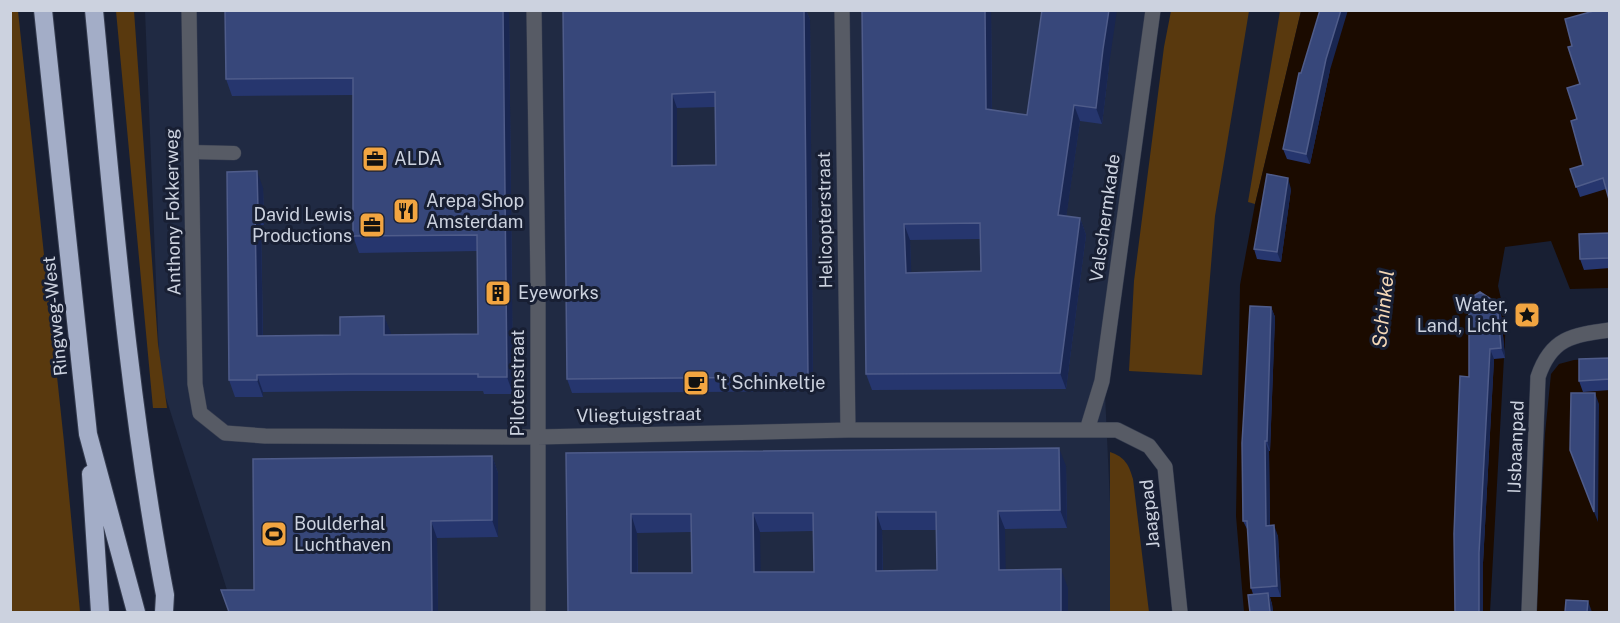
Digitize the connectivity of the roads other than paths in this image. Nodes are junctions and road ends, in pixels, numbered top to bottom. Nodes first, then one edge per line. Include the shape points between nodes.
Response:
1 (44, 10) edge
2 (94, 10) edge
3 (189, 10) edge
4 (534, 10) edge
5 (842, 10) edge
6 (1153, 10) edge
7 (191, 152) junction
8 (234, 153) dead end
9 (1610, 330) edge
10 (200, 413) joint
11 (848, 430) junction
12 (1087, 430) junction
13 (88, 434) junction
14 (537, 437) junction
15 (100, 612) edge
16 (136, 612) edge
17 (164, 612) edge
18 (538, 612) edge
19 (1180, 612) edge
20 (1529, 612) edge

1 - 13 highway, Ringweg-West
2 - 17 highway via 125,329 140,455 165,595
3 - 7 street, Anthony Fokkerweg
4 - 14 street, Pilotenstraat
5 - 11 street, Helicopterstraat
6 - 12 street, Valschermkade via 1102,381
7 - 8 lane
7 - 10 street, Anthony Fokkerweg via 195,384
9 - 20 street, IJsbaanpad via 1566,339 1544,360 1538,377
10 - 14 street, Vliegtuigstraat via 225,433
11 - 12 street, Vliegtuigstraat
11 - 14 street, Vliegtuigstraat
12 - 19 street, Jaagpad via 1117,430 1149,446 1165,467
13 - 15 highway
13 - 16 highway, Ringweg-West
14 - 18 street, Pilotenstraat

